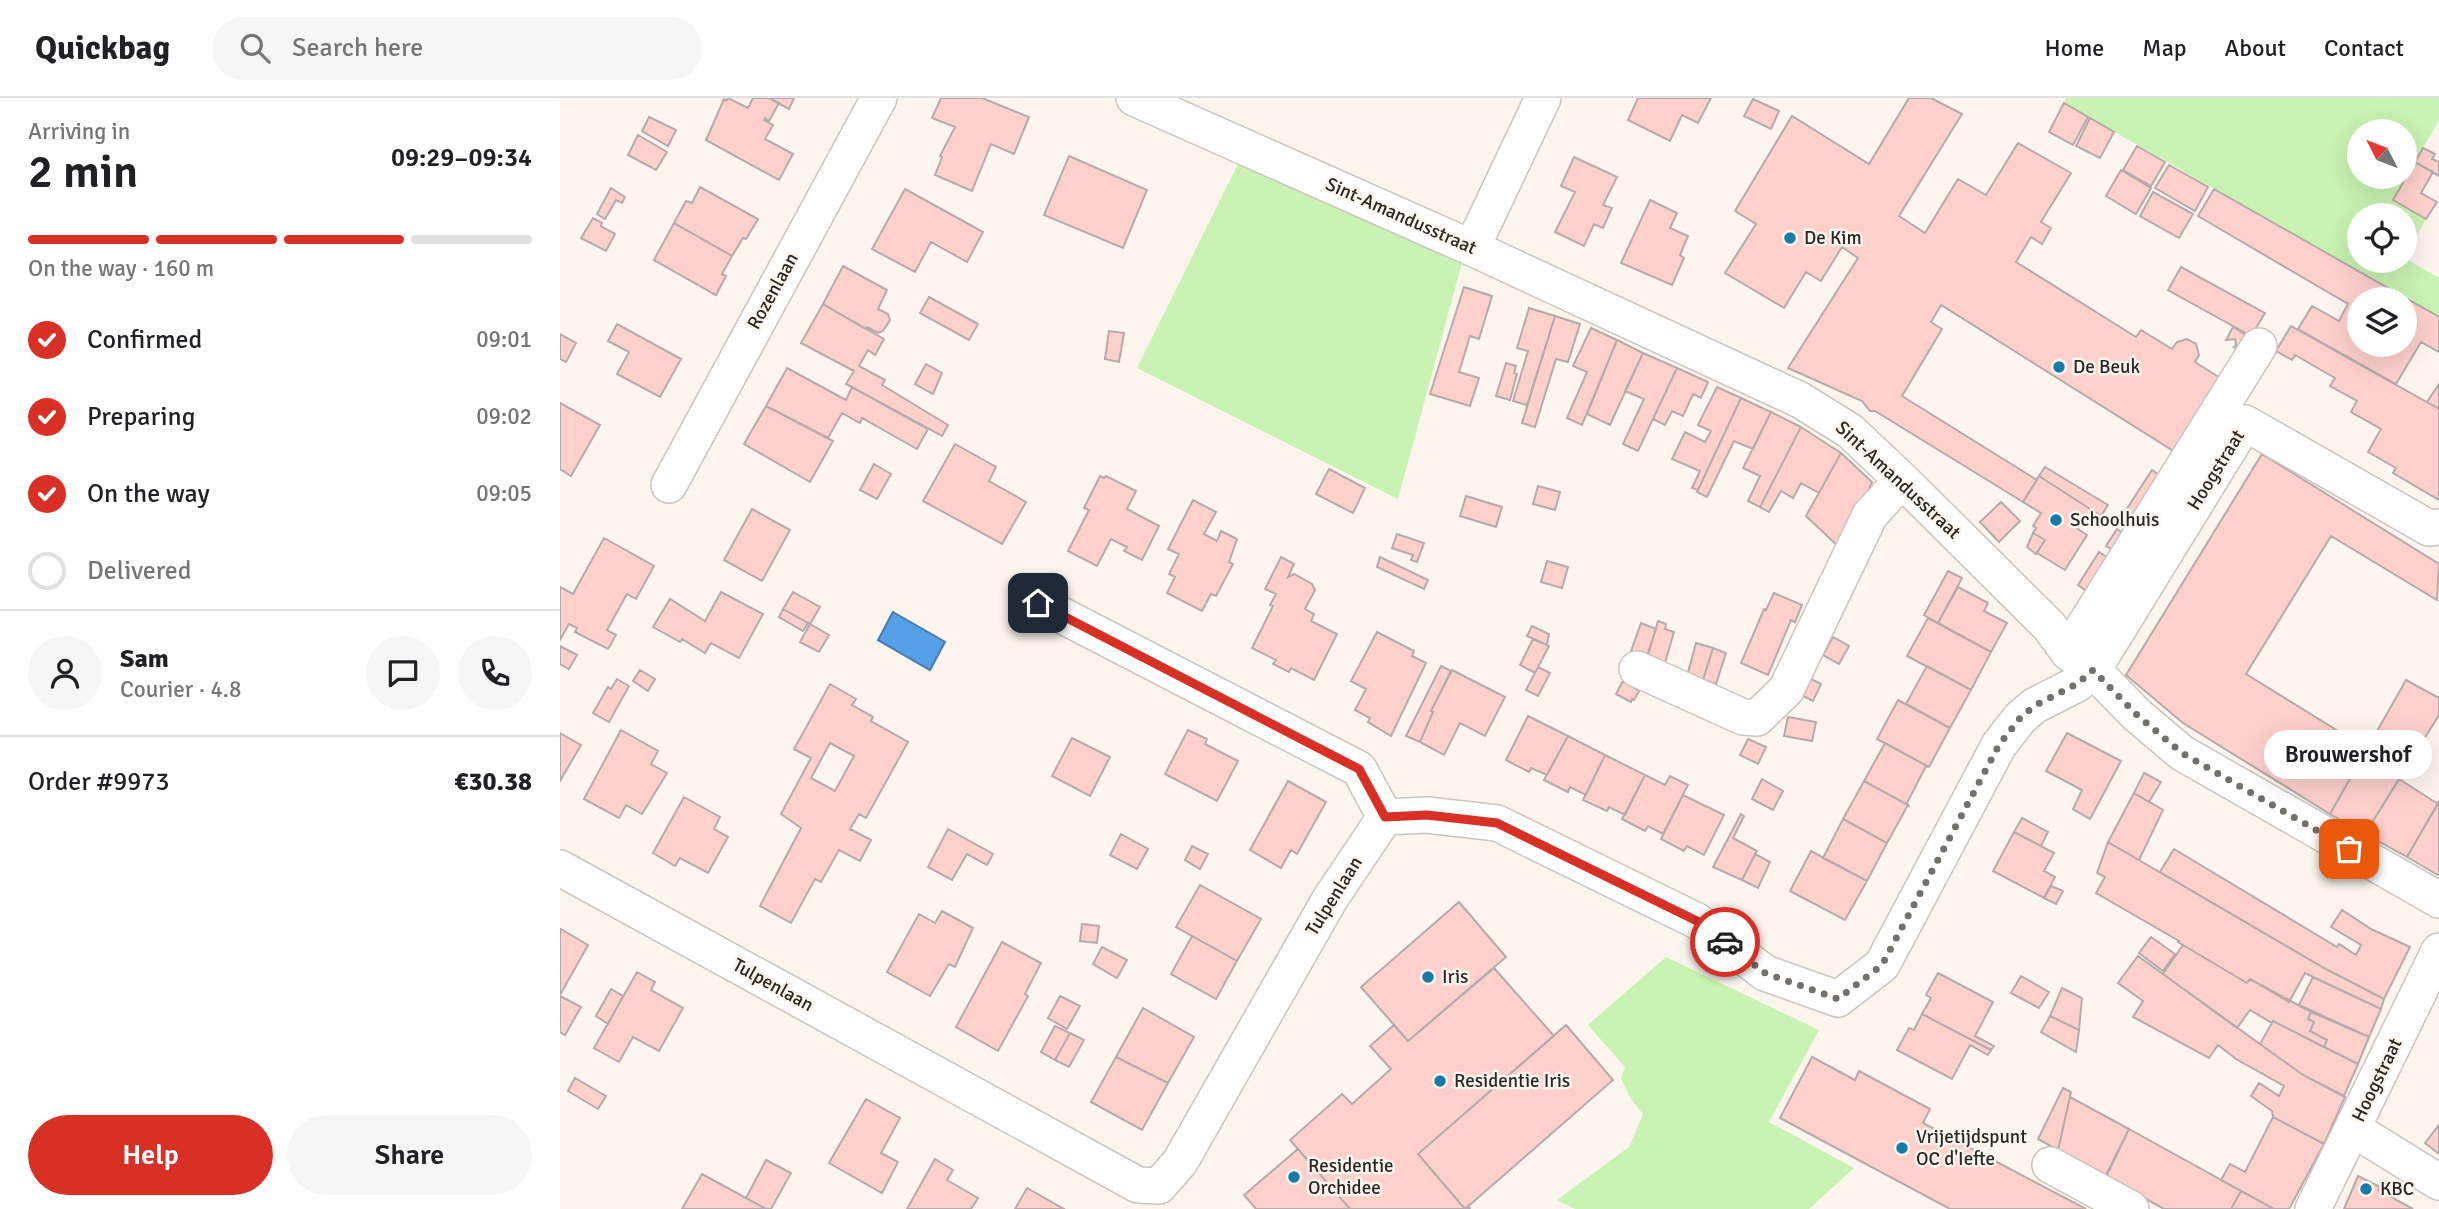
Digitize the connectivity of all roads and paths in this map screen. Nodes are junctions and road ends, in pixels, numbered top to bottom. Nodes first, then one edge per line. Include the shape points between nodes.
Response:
1 (879, 98) edge
2 (1135, 98) edge
3 (1543, 98) edge
4 (1472, 248) junction
5 (2259, 346) dead end
6 (1902, 480) junction
7 (669, 485) dead end
8 (2439, 527) edge
9 (1038, 603) dead end
10 (2081, 661) junction
11 (1637, 669) dead end
12 (1385, 817) junction
13 (560, 869) edge
14 (2439, 900) edge
15 (2439, 951) edge
16 (2353, 1129) junction
17 (2050, 1165) dead end
18 (2439, 1182) edge
19 (1164, 1197) edge
20 (2131, 1209) edge
21 (2314, 1209) edge

1 - 7 street, Rozenlaan
2 - 4 street, Sint-Amandusstraat
3 - 4 street
4 - 6 street, Sint-Amandusstraat via 1800,400 1850,431
5 - 10 street, Hoogstraat
6 - 10 street, Sint-Amandusstraat
6 - 11 street via 1870,515 1786,690 1757,718 1743,717
8 - 10 street, Hoogstraat via 2429,528 2245,423
9 - 12 street via 1359,769
10 - 12 street via 2077,684 2034,706 1999,745 1882,965 1838,999 1765,973 1697,921 1497,823 1427,815
10 - 14 street, Sint-Amandusstraat via 2182,753
12 - 19 street, Tulpenlaan via 1330,898
13 - 19 street, Tulpenlaan
15 - 16 street, Hoogstraat
16 - 18 street
16 - 21 street, Hoogstraat
17 - 20 street

